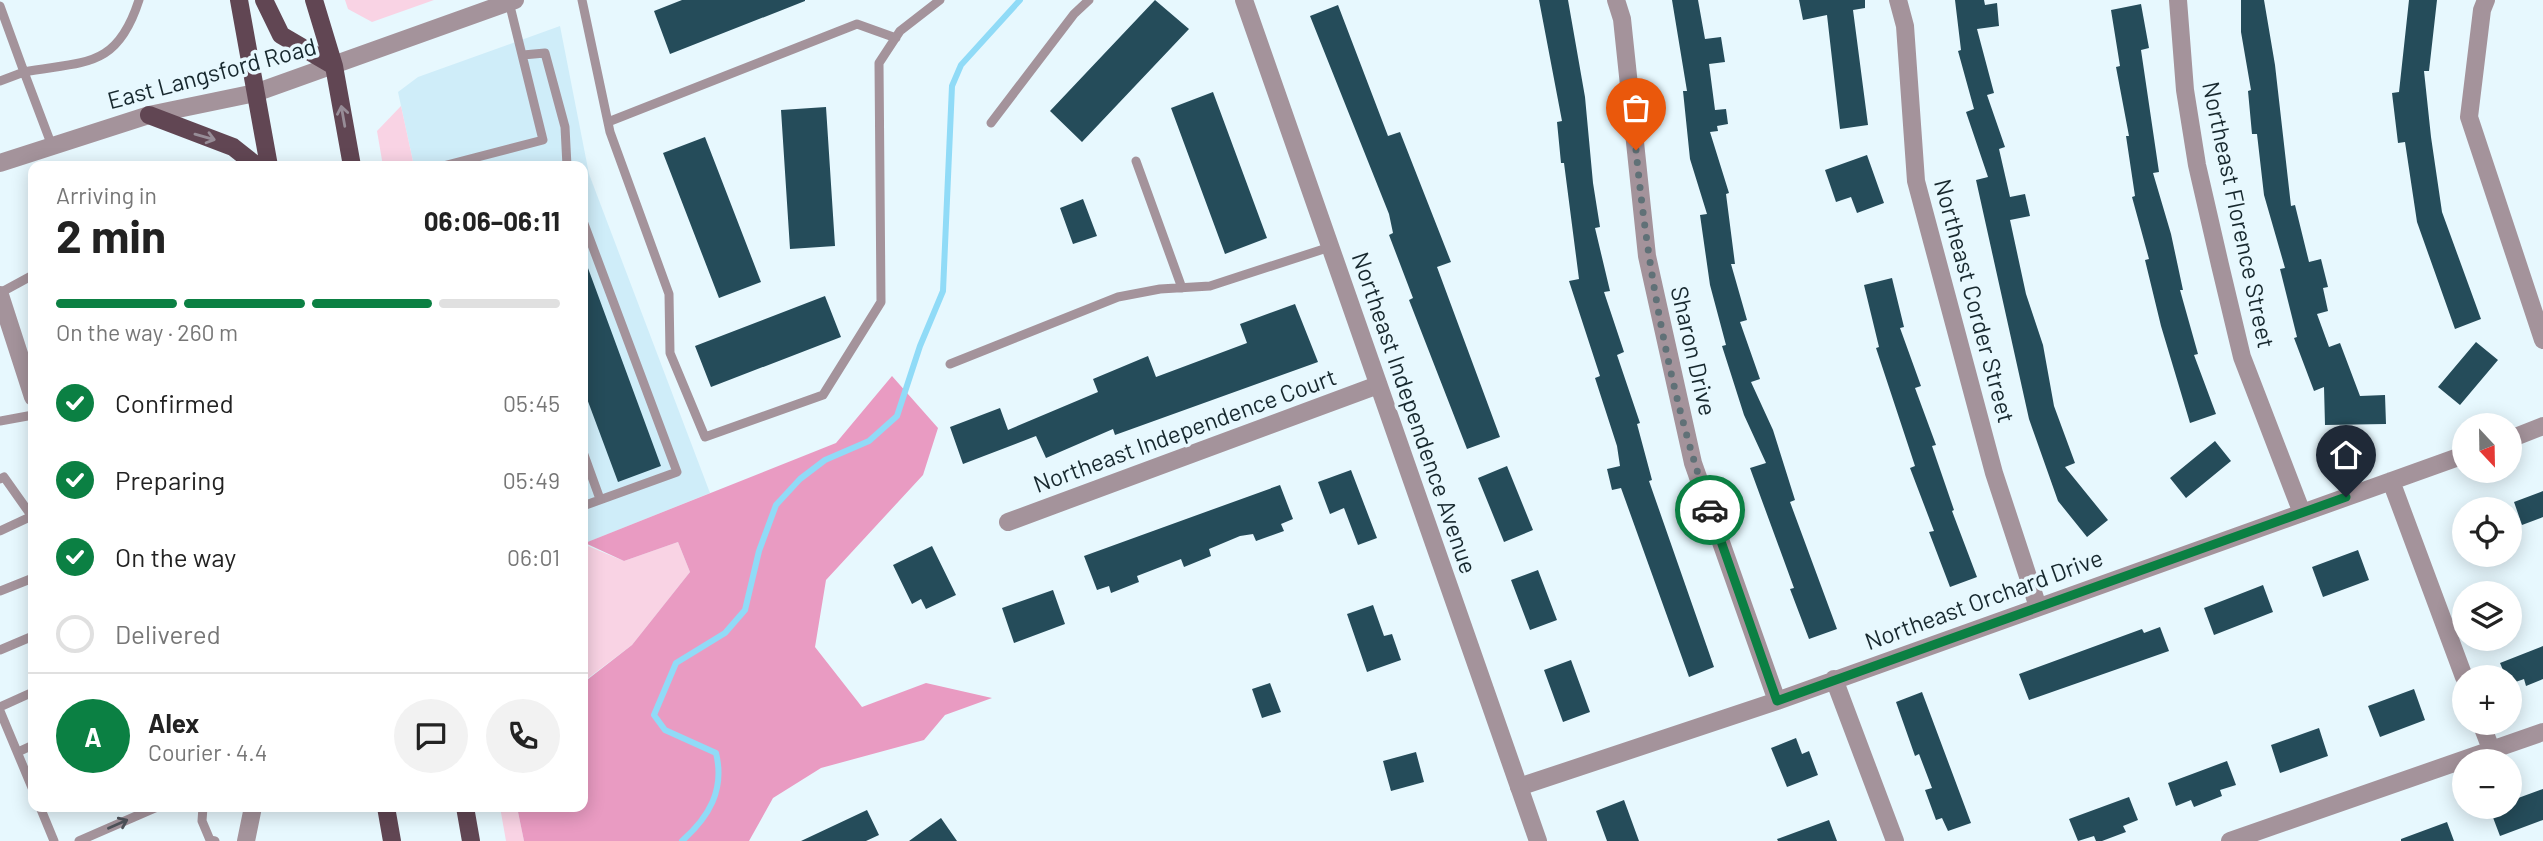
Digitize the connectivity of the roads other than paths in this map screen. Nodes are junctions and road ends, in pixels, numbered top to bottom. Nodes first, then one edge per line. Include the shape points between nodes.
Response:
1 (139, 0) edge
2 (239, 0) edge
3 (264, 0) edge
4 (314, 0) edge
5 (582, 0) edge
6 (940, 0) edge
7 (1088, 0) edge
8 (1244, 0) edge
9 (1616, 0) edge
10 (1898, 0) edge
11 (2178, 0) edge
12 (2486, 0) edge
13 (512, 1) edge
14 (0, 6) edge
15 (896, 38) junction
16 (523, 55) junction
17 (334, 66) junction
18 (24, 72) junction
19 (0, 81) edge
20 (255, 93) junction
21 (149, 115) junction
22 (608, 122) junction
23 (990, 123) dead end
24 (52, 146) junction
25 (251, 161) edge
26 (268, 161) edge
27 (351, 161) edge
28 (462, 161) edge
29 (567, 161) edge
30 (1136, 161) dead end
31 (0, 163) edge
32 (588, 234) edge
33 (1330, 247) junction
34 (28, 278) edge
35 (1182, 288) junction
36 (0, 294) edge
37 (2543, 340) edge
38 (28, 360) edge
39 (950, 364) dead end
40 (1378, 385) junction
41 (28, 416) edge
42 (0, 421) edge
43 (2543, 426) edge
44 (2522, 434) edge
45 (2452, 459) edge
46 (588, 466) edge
47 (2, 478) edge
48 (2391, 481) junction
49 (600, 499) junction
50 (588, 504) edge
51 (28, 512) edge
52 (2302, 513) junction
53 (28, 519) edge
54 (1008, 522) dead end
55 (0, 531) edge
56 (28, 580) edge
57 (0, 591) edge
58 (2038, 607) junction
59 (28, 638) edge
60 (0, 650) edge
61 (2460, 665) edge
62 (1835, 679) junction
63 (28, 695) edge
64 (1777, 701) junction
65 (0, 709) edge
66 (2543, 732) edge
67 (2486, 735) edge
68 (28, 748) edge
69 (2491, 748) junction
70 (18, 752) junction
71 (28, 777) edge
72 (1519, 787) junction
73 (42, 812) edge
74 (146, 812) edge
75 (203, 812) edge
76 (252, 812) edge
77 (387, 812) edge
78 (466, 812) edge
79 (54, 841) edge
80 (79, 841) edge
81 (211, 841) edge
82 (246, 841) edge
83 (392, 841) edge
84 (471, 841) edge
85 (1538, 841) edge
86 (1895, 841) edge
87 (2230, 841) edge

1 - 18 lane via 132,20 106,55 88,63
2 - 20 main road
3 - 17 main road via 281,35
4 - 17 main road
5 - 22 lane
6 - 15 lane
7 - 23 lane
8 - 33 street, Northeast Independence Avenue
9 - 64 street, Sharon Drive via 1622,19 1647,256 1693,463
10 - 58 street, Northeast Corder Street via 1905,26 1916,181 1994,473
11 - 52 street, Northeast Florence Street via 2195,152 2226,291 2242,357
12 - 37 street via 2469,117
13 - 16 lane
13 - 17 street, East Langsford Road
14 - 18 lane
15 - 22 lane via 858,24
15 - 22 lane via 879,63 881,302 823,395 705,437 670,353 669,294
16 - 28 lane via 543,140
16 - 29 lane via 545,53 565,127
17 - 20 street, East Langsford Road
27 -> 17 main road
18 - 19 lane
18 - 24 lane
20 - 21 street, East Langsford Road
20 - 26 main road
21 - 24 street, East Langsford Road
21 -> 25 main road via 233,147
24 - 31 street, East Langsford Road
30 - 35 lane
32 - 49 lane via 677,471
33 - 35 lane via 1210,286
33 - 40 street, Northeast Independence Avenue
34 - 36 lane
35 - 39 lane via 1118,297
36 - 38 street
40 - 54 street, Northeast Independence Court
40 - 72 street, Northeast Independence Avenue
41 - 42 lane
43 - 44 street
45 - 48 street, Northeast Orchard Drive
46 - 49 lane
47 - 51 lane
48 - 52 street, Northeast Orchard Drive
48 - 61 street
49 - 50 lane
52 - 58 street, Northeast Orchard Drive
53 - 55 lane
56 - 57 lane
58 - 62 street, Northeast Orchard Drive
59 - 60 lane
62 - 64 street, Northeast Orchard Drive
62 - 86 street
63 - 65 lane
64 - 72 street, Northeast Orchard Drive
65 - 70 lane
66 - 69 street
67 - 69 street
68 - 70 lane
69 - 87 street
70 - 71 lane
72 - 85 street, Northeast Independence Avenue
73 - 79 lane
80 -> 74 lane
75 - 81 lane
76 - 82 street
77 - 83 main road
78 - 84 main road

